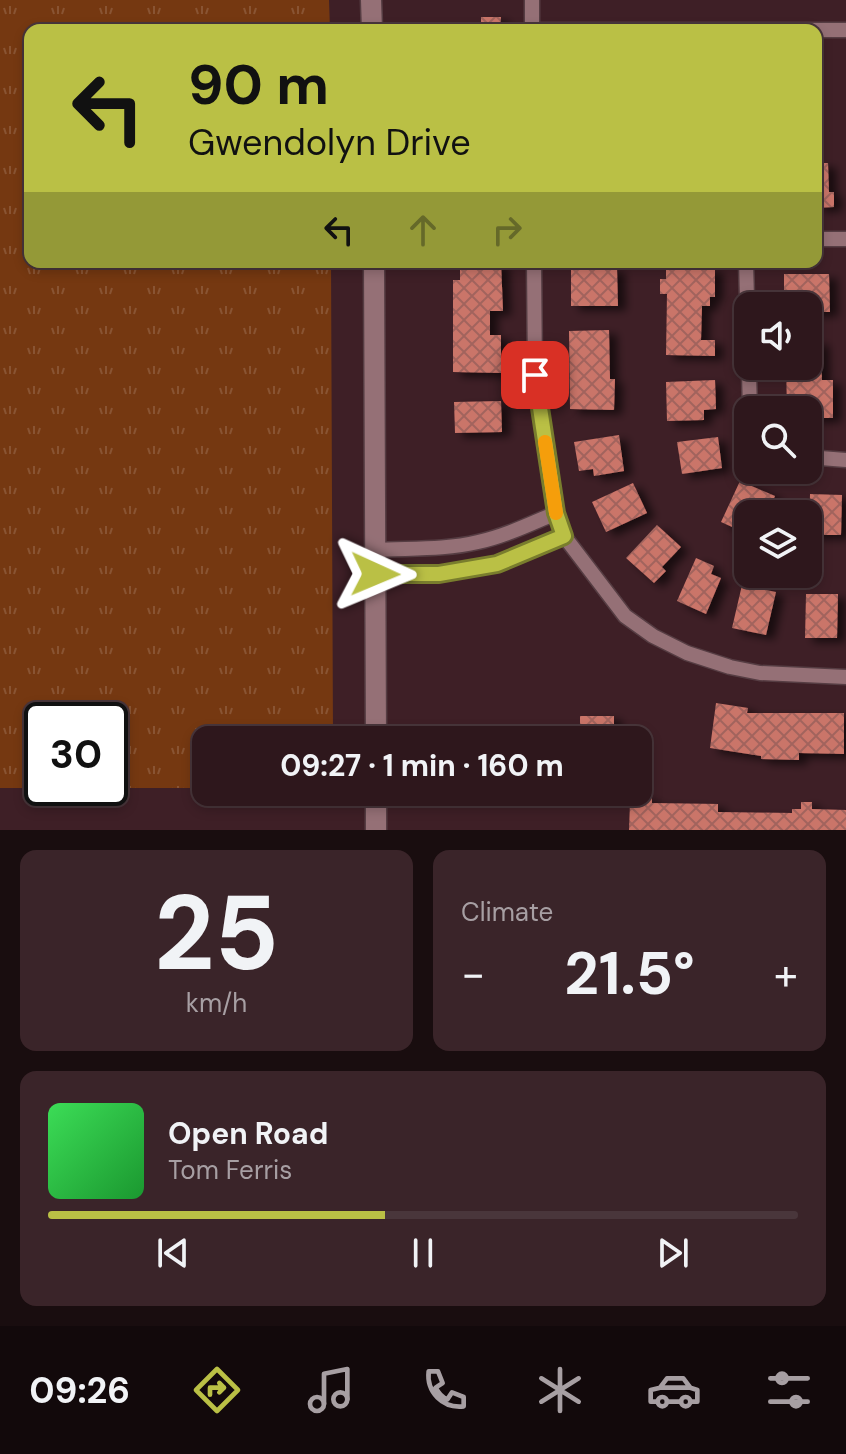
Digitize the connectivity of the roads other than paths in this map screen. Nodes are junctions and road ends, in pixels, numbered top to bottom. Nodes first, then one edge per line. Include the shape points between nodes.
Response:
1 (371, 0) edge
2 (532, 0) edge
3 (372, 24) edge
4 (532, 24) edge
5 (822, 30) edge
6 (846, 30) edge
7 (822, 239) edge
8 (846, 239) edge
9 (374, 268) edge
10 (534, 268) edge
11 (746, 268) edge
12 (750, 396) edge
13 (822, 458) edge
14 (846, 460) edge
15 (556, 513) junction
16 (564, 536) junction
17 (376, 550) junction
18 (375, 574) junction
19 (846, 677) edge
20 (376, 726) edge
21 (376, 806) edge
22 (376, 830) edge

1 - 3 main road
2 - 4 street
5 - 6 street
7 - 8 street
9 - 17 main road
10 - 15 street via 535,375
11 - 12 street
13 - 14 street
15 - 16 street
15 - 17 street via 477,542
16 - 18 street via 497,564 439,574
16 - 19 street via 625,616 687,653 760,673
17 - 18 main road
18 - 20 main road
21 - 22 main road

